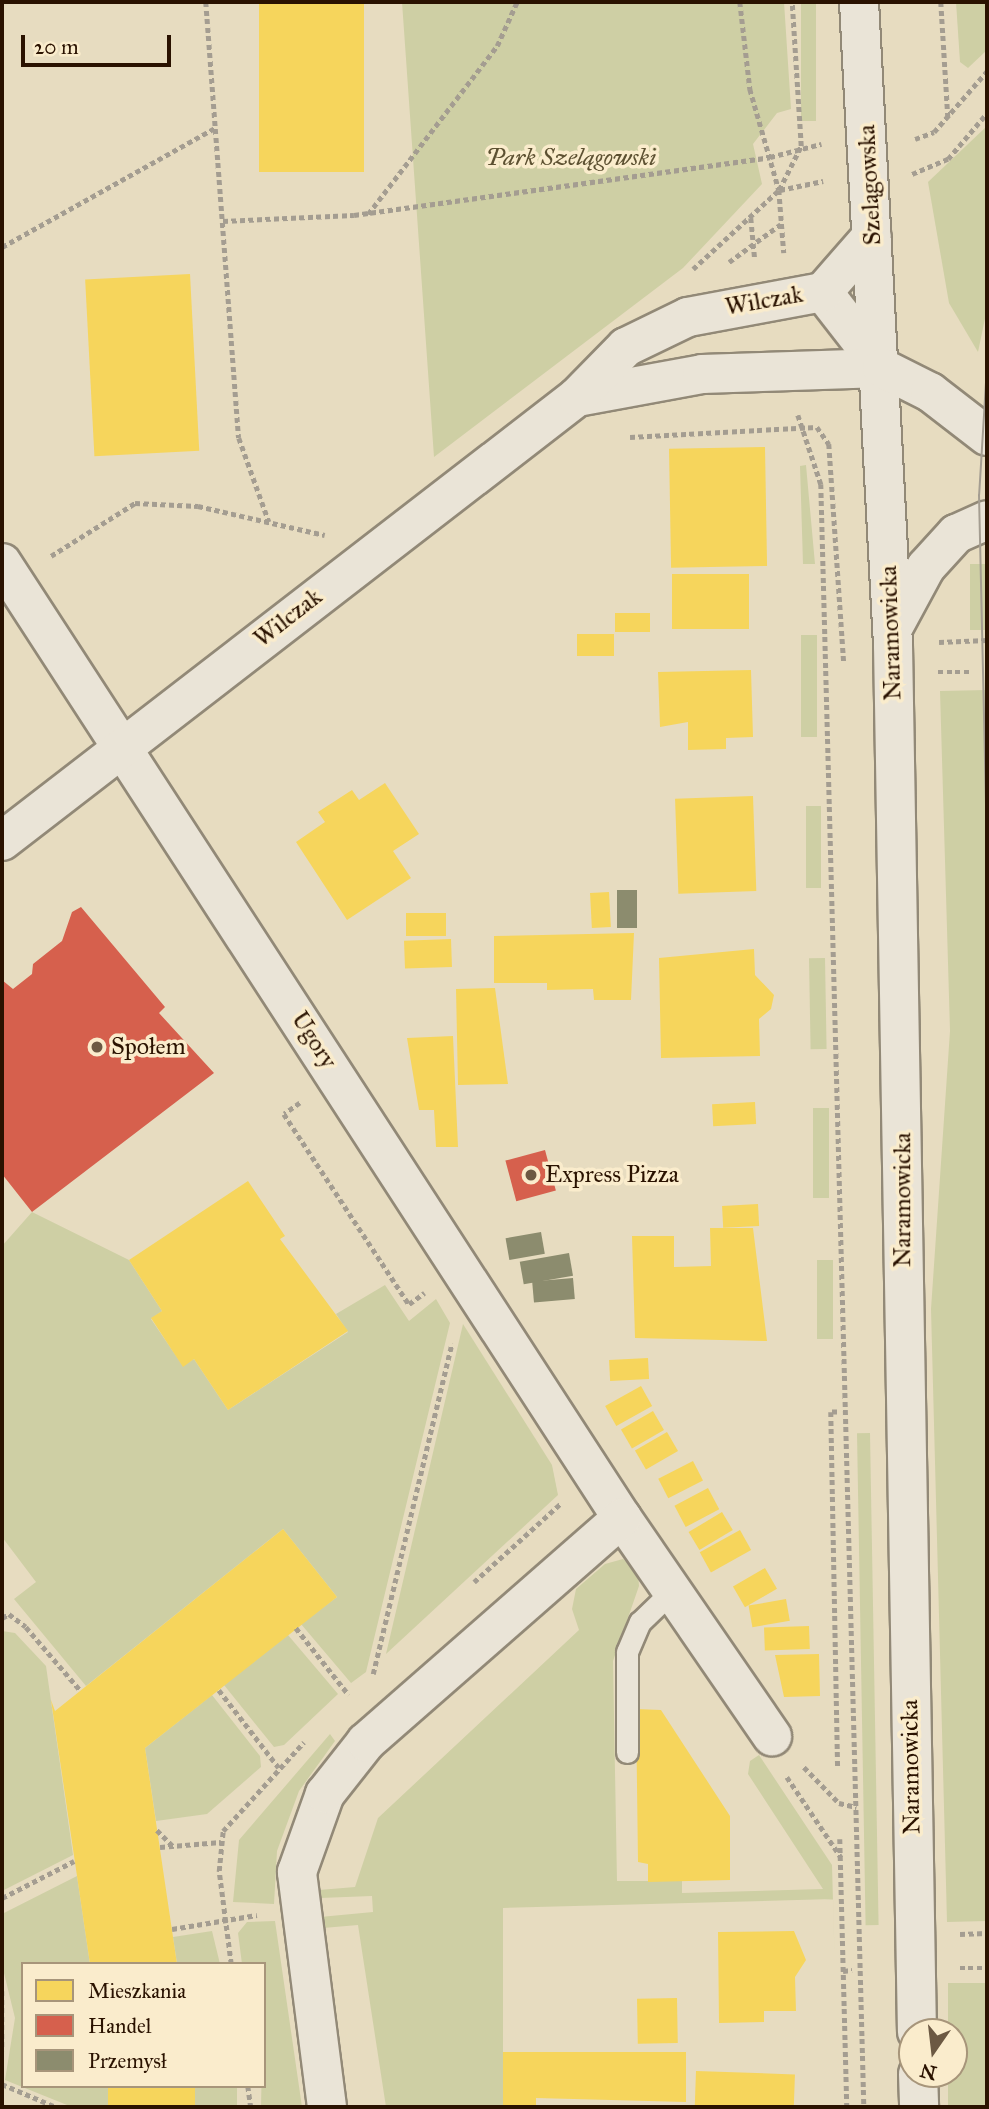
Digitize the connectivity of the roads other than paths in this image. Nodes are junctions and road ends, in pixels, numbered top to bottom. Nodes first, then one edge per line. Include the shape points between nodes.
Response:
1 (859, 2) edge
2 (872, 236) junction
3 (823, 292) junction
4 (882, 368) junction
5 (577, 397) junction
6 (987, 436) edge
7 (987, 520) edge
8 (7, 572) edge
9 (892, 630) junction
10 (124, 744) junction
11 (2, 841) edge
12 (622, 1518) junction
13 (672, 1591) junction
14 (772, 1736) road end
15 (627, 1752) dead end
16 (917, 2018) edge
17 (918, 2088) edge
18 (327, 2107) edge
19 (919, 2107) edge

1 - 2 street, Szelągowska
2 - 3 street, Wilczak
2 - 4 street, Szelągowska
3 - 4 street
3 - 5 street, Wilczak via 758,300 663,327 626,347
4 - 5 street, Wilczak via 702,374
4 - 6 street via 930,392
4 - 9 street, Naramowicka
5 - 10 street, Wilczak
7 - 9 street via 956,534 926,567
8 - 10 street, Ugory
9 - 16 street, Naramowicka
10 - 11 street, Wilczak
10 - 12 street, Ugory
12 - 13 street, Ugory
12 - 18 street via 366,1742 325,1794 297,1872
13 - 14 street, Ugory
13 - 15 lane via 640,1622 627,1652
17 - 19 street

